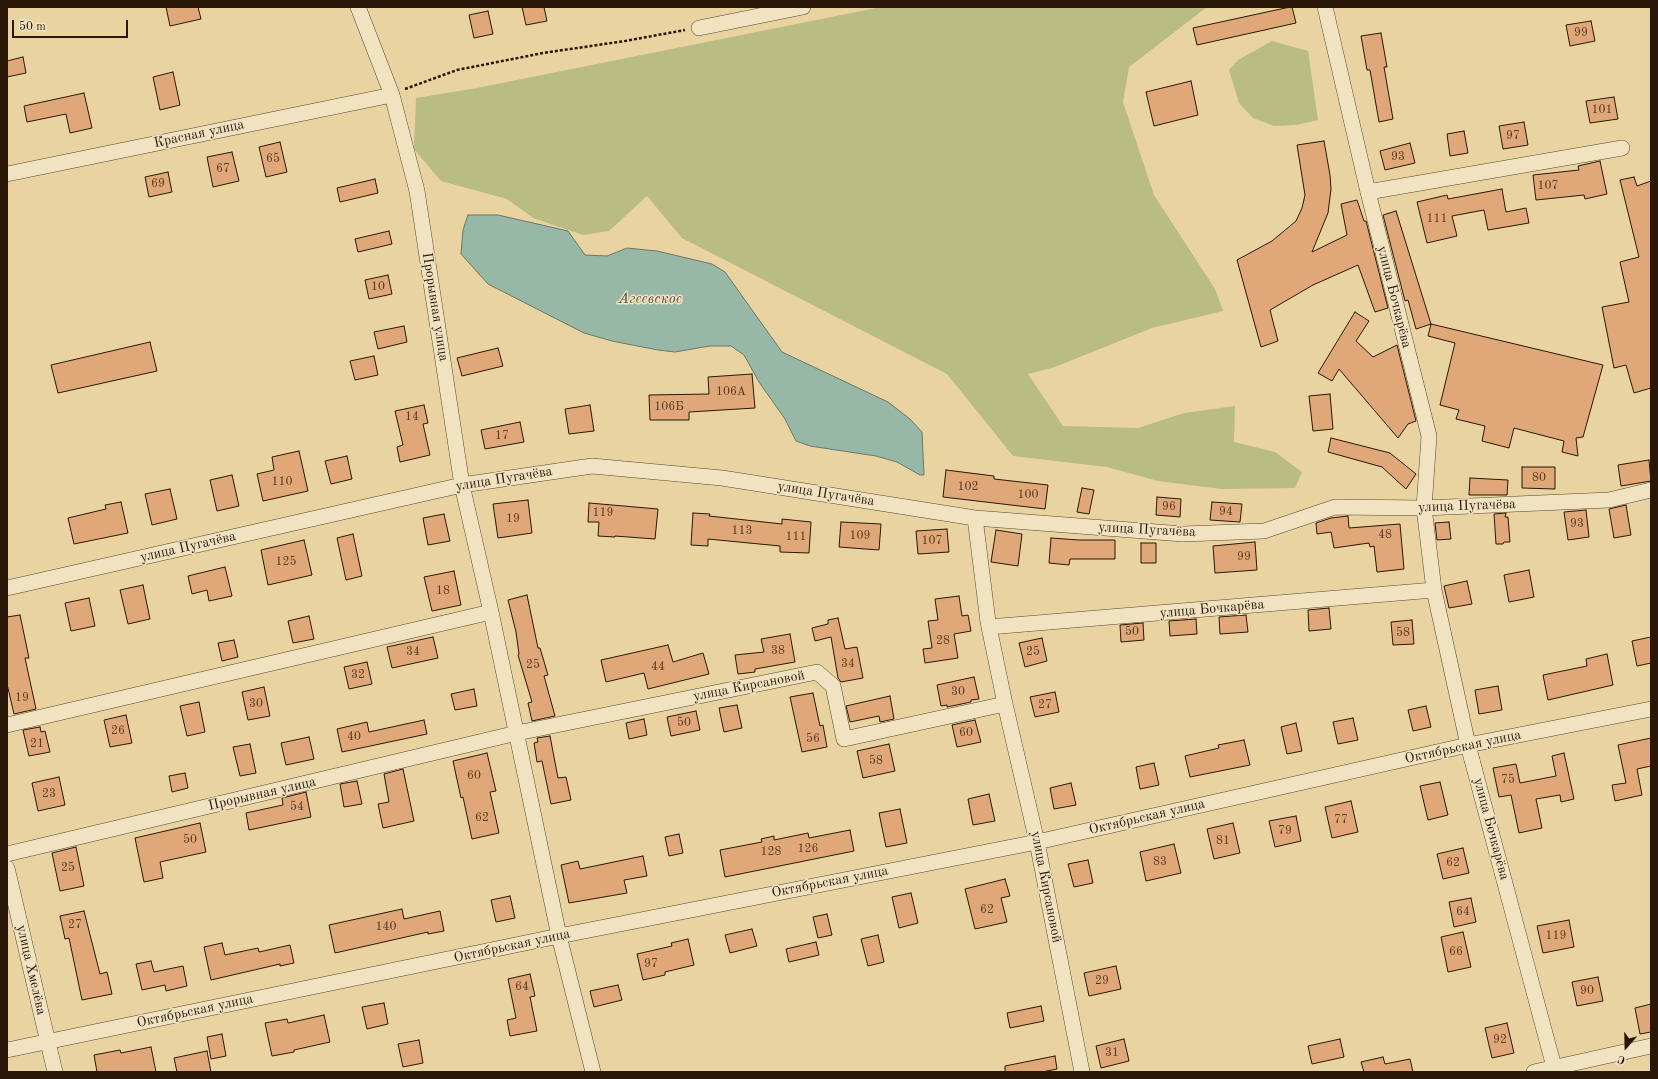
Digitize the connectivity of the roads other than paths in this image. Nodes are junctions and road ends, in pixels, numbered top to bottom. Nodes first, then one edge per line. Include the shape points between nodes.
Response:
1 (358, 7) edge
2 (803, 7) edge
3 (1325, 7) edge
4 (699, 28) road end
5 (392, 94) junction
6 (1622, 148) dead end
7 (7, 174) edge
8 (1368, 192) junction
9 (462, 485) junction
10 (1651, 490) edge
11 (1424, 508) junction
12 (975, 518) junction
13 (7, 588) edge
14 (1434, 590) junction
15 (491, 612) junction
16 (989, 627) junction
17 (1005, 704) junction
18 (1651, 709) edge
19 (7, 725) edge
20 (517, 733) junction
21 (1468, 745) junction
22 (1038, 842) junction
23 (7, 854) edge
24 (7, 868) edge
25 (559, 936) junction
26 (47, 1042) junction
27 (1651, 1046) edge
28 (7, 1050) edge
29 (1554, 1067) junction
30 (55, 1072) edge
31 (593, 1072) edge
32 (1082, 1072) edge
33 (1534, 1072) edge

1 - 5 street, Прорывная улица
2 - 4 street
3 - 8 street, улица Бочкарёва
5 - 7 street, Красная улица
5 - 9 street, Прорывная улица via 417,191
6 - 8 street
8 - 11 street, улица Бочкарёва via 1428,436
9 - 12 street, улица Пугачёва via 592,466 722,478
9 - 13 street, улица Пугачёва
9 - 15 street, Прорывная улица
10 - 11 street, улица Пугачёва via 1609,500
11 - 12 street, улица Пугачёва via 1335,507 1264,531 1183,534
11 - 14 street, улица Бочкарёва
12 - 16 street, улица Кирсановой
14 - 16 street, улица Бочкарёва
14 - 21 street, улица Бочкарёва
15 - 19 street
15 - 20 street, Прорывная улица
16 - 17 street, улица Кирсановой
17 - 20 street, улица Кирсановой via 844,739 832,686 817,672
17 - 22 street, улица Кирсановой
18 - 21 street, Октябрьская улица
20 - 23 street, Прорывная улица
20 - 25 street, Прорывная улица
21 - 22 street, Октябрьская улица
21 - 29 street, улица Бочкарёва
22 - 25 street, Октябрьская улица
22 - 32 street, улица Кирсановой
24 - 26 street, улица Хмелёва
25 - 26 street, Октябрьская улица
25 - 31 street, Прорывная улица
26 - 28 street, Октябрьская улица
26 - 30 street, улица Хмелёва
27 - 29 street
29 - 33 street

